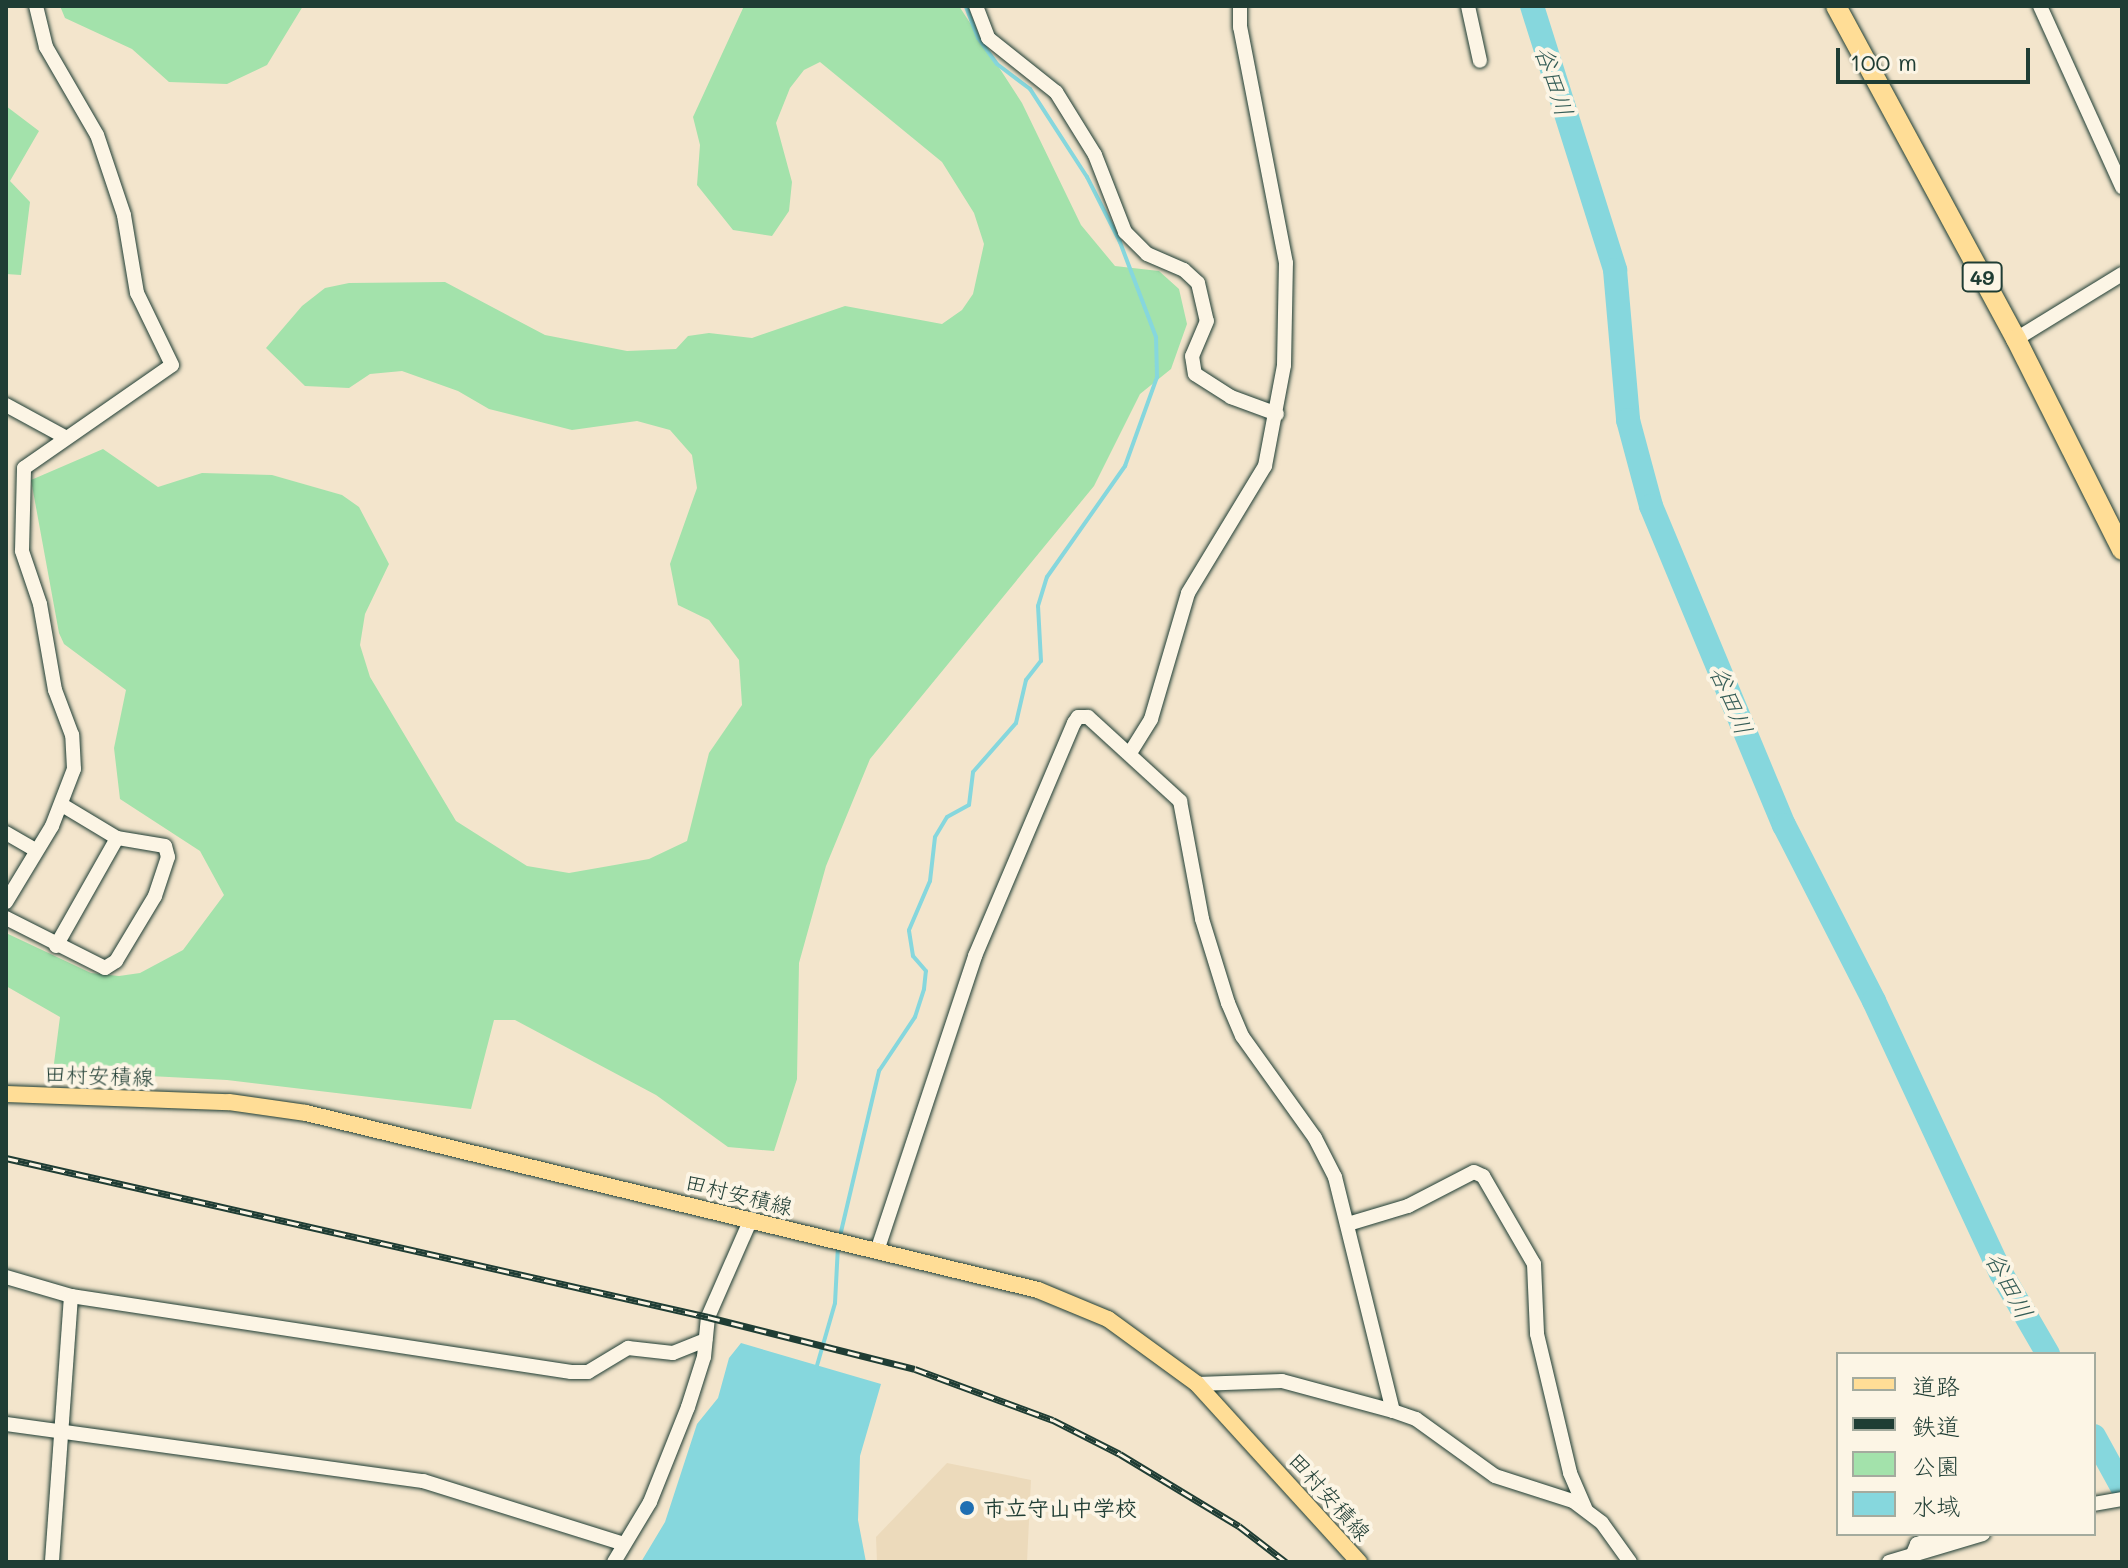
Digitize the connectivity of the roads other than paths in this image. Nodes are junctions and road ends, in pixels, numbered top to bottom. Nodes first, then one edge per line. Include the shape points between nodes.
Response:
1 (36, 6) edge
2 (976, 6) edge
3 (1240, 6) edge
4 (1468, 6) edge
5 (1836, 6) edge
6 (2040, 6) edge
7 (1480, 61) dead end
8 (2122, 187) edge
9 (2122, 274) edge
10 (2016, 339) junction
11 (6, 405) edge
12 (1277, 414) junction
13 (65, 437) junction
14 (2122, 550) edge
15 (1130, 753) junction
16 (62, 805) junction
17 (6, 833) edge
18 (117, 838) junction
19 (36, 850) junction
20 (6, 902) edge
21 (6, 918) edge
22 (56, 946) junction
23 (6, 1094) edge
24 (751, 1219) junction
25 (1348, 1224) junction
26 (877, 1251) junction
27 (6, 1277) edge
28 (71, 1296) junction
29 (705, 1340) junction
30 (1197, 1384) junction
31 (1393, 1411) junction
32 (6, 1424) edge
33 (62, 1431) junction
34 (2122, 1499) edge
35 (2096, 1504) edge
36 (1586, 1510) junction
37 (1940, 1536) edge
38 (1977, 1536) edge
39 (621, 1543) junction
40 (1912, 1556) junction
41 (52, 1562) edge
42 (614, 1562) edge
43 (1359, 1562) edge
44 (1630, 1562) edge
45 (1889, 1562) edge

1 - 13 street via 46,47 97,135 124,215 137,293 172,365 86,429
2 - 12 street via 988,38 1056,92 1095,155 1125,232 1147,254 1184,270 1198,283 1207,321 1192,356 1195,374 1220,391
3 - 12 street via 1288,282 1289,319
4 - 7 street
5 - 10 highway, 49
6 - 8 street
9 - 10 street
10 - 14 highway, 49
11 - 13 street
12 - 15 street via 1257,484 1188,593 1151,719
13 - 16 street via 24,468 21,509 22,551 73,744 71,783
15 - 25 street via 1180,801 1202,919 1228,1003 1242,1036 1327,1158
15 - 26 street via 1088,717 1074,723 975,956
16 - 18 street
16 - 19 street
17 - 19 street
18 - 22 street
18 - 22 street via 165,846 168,857 155,896 113,965 99,966
19 - 20 street
21 - 22 street
23 - 24 main road, 田村安積線 via 229,1102 306,1113
24 - 26 main road, 田村安積線
24 - 29 street via 708,1317
25 - 31 street
25 - 36 street via 1408,1206 1474,1172 1483,1176 1534,1264 1537,1334 1570,1473
26 - 30 main road, 田村安積線 via 1071,1302 1138,1337
27 - 28 street
28 - 29 street via 571,1372 588,1372 628,1348 673,1353
28 - 33 street
29 - 39 street via 688,1407 653,1495
30 - 31 street via 1282,1381
30 - 43 main road, 田村安積線
31 - 36 street via 1425,1425 1479,1468 1562,1494
32 - 33 street
33 - 39 street via 423,1481
33 - 41 street
34 - 35 street
36 - 44 street
37 - 40 street via 1917,1544
38 - 40 street
39 - 42 street
40 - 45 street

